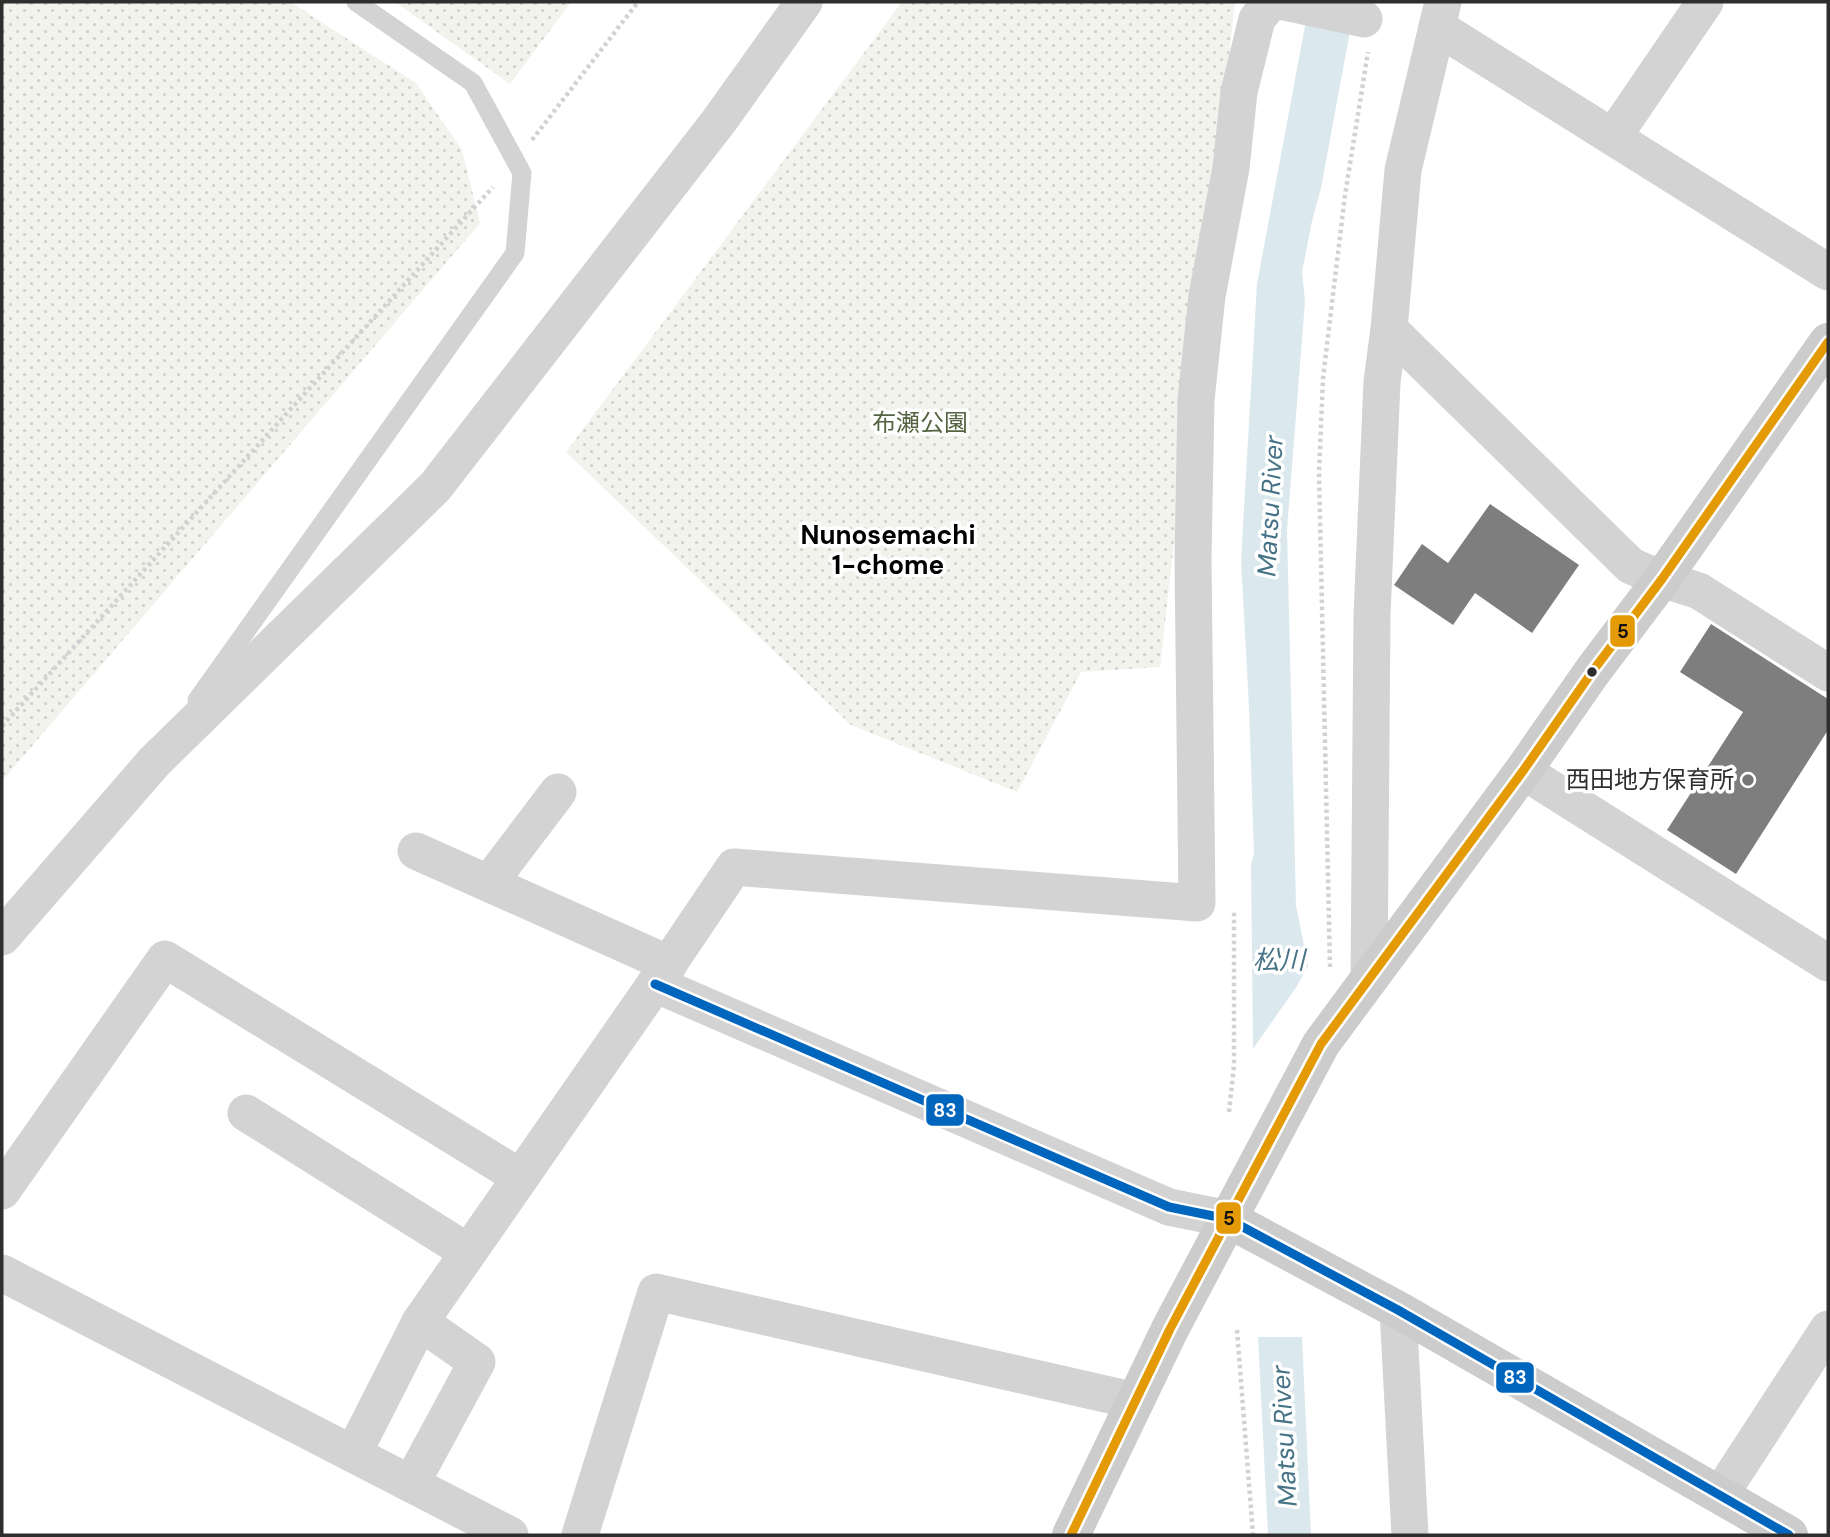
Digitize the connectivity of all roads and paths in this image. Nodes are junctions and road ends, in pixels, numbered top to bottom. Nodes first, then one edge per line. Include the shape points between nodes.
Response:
1 (356, 2) edge
2 (638, 2) edge
3 (804, 2) edge
4 (1276, 2) edge
5 (1284, 2) edge
6 (1705, 2) edge
7 (1440, 14) edge
8 (1366, 33) joint
9 (1613, 137) junction
10 (517, 161) junction
11 (1828, 272) edge
12 (1389, 329) junction
13 (1828, 342) edge
14 (1662, 579) junction
15 (1828, 673) edge
16 (2, 726) edge
17 (154, 762) junction
18 (1522, 771) junction
19 (558, 792) dead end
20 (416, 851) dead end
21 (489, 883) junction
22 (1234, 905) dead end
23 (2, 937) edge
24 (1828, 963) edge
25 (1330, 968) dead end
26 (662, 974) junction
27 (1360, 992) junction
28 (1229, 1112) dead end
29 (246, 1113) dead end
30 (520, 1177) junction
31 (2, 1191) edge
32 (1228, 1219) junction
33 (468, 1252) junction
34 (2, 1273) edge
35 (1398, 1310) junction
36 (420, 1322) junction
37 (1828, 1329) edge
38 (1237, 1330) dead end
39 (1136, 1401) junction
40 (353, 1454) junction
41 (411, 1484) junction
42 (1720, 1495) junction
43 (510, 1535) edge
44 (580, 1535) edge
45 (1071, 1535) edge
46 (1253, 1535) edge
47 (1410, 1535) edge
48 (1789, 1535) edge

1 - 10 lane via 473,83
2 - 10 path
3 - 17 street via 719,121 435,487
4 - 26 street via 1257,19 1239,92 1196,400 1197,904 734,867
5 - 8 street
6 - 9 street
7 - 9 street
7 - 12 street via 1404,170
8 - 25 path via 1323,378 1320,487
9 - 11 street
10 - 16 path
10 - 17 lane via 522,173 515,253
12 - 14 street via 1631,566
12 - 27 street via 1382,382
13 - 14 street
14 - 15 street via 1699,591
14 - 18 street
17 - 23 street
18 - 24 street
18 - 27 street
19 - 21 street
20 - 21 street
21 - 26 street
22 - 28 path via 1234,1066
26 - 30 street
26 - 32 street via 1169,1207
27 - 32 street via 1321,1044
29 - 33 street
30 - 31 street via 165,959
30 - 33 street
32 - 35 street
32 - 39 street
33 - 36 street
34 - 40 street
35 - 42 street
35 - 47 street
36 - 40 street
36 - 41 street via 477,1362
37 - 42 street
38 - 46 path
39 - 44 street via 656,1292
39 - 45 street
40 - 41 street
41 - 43 street
42 - 48 street

